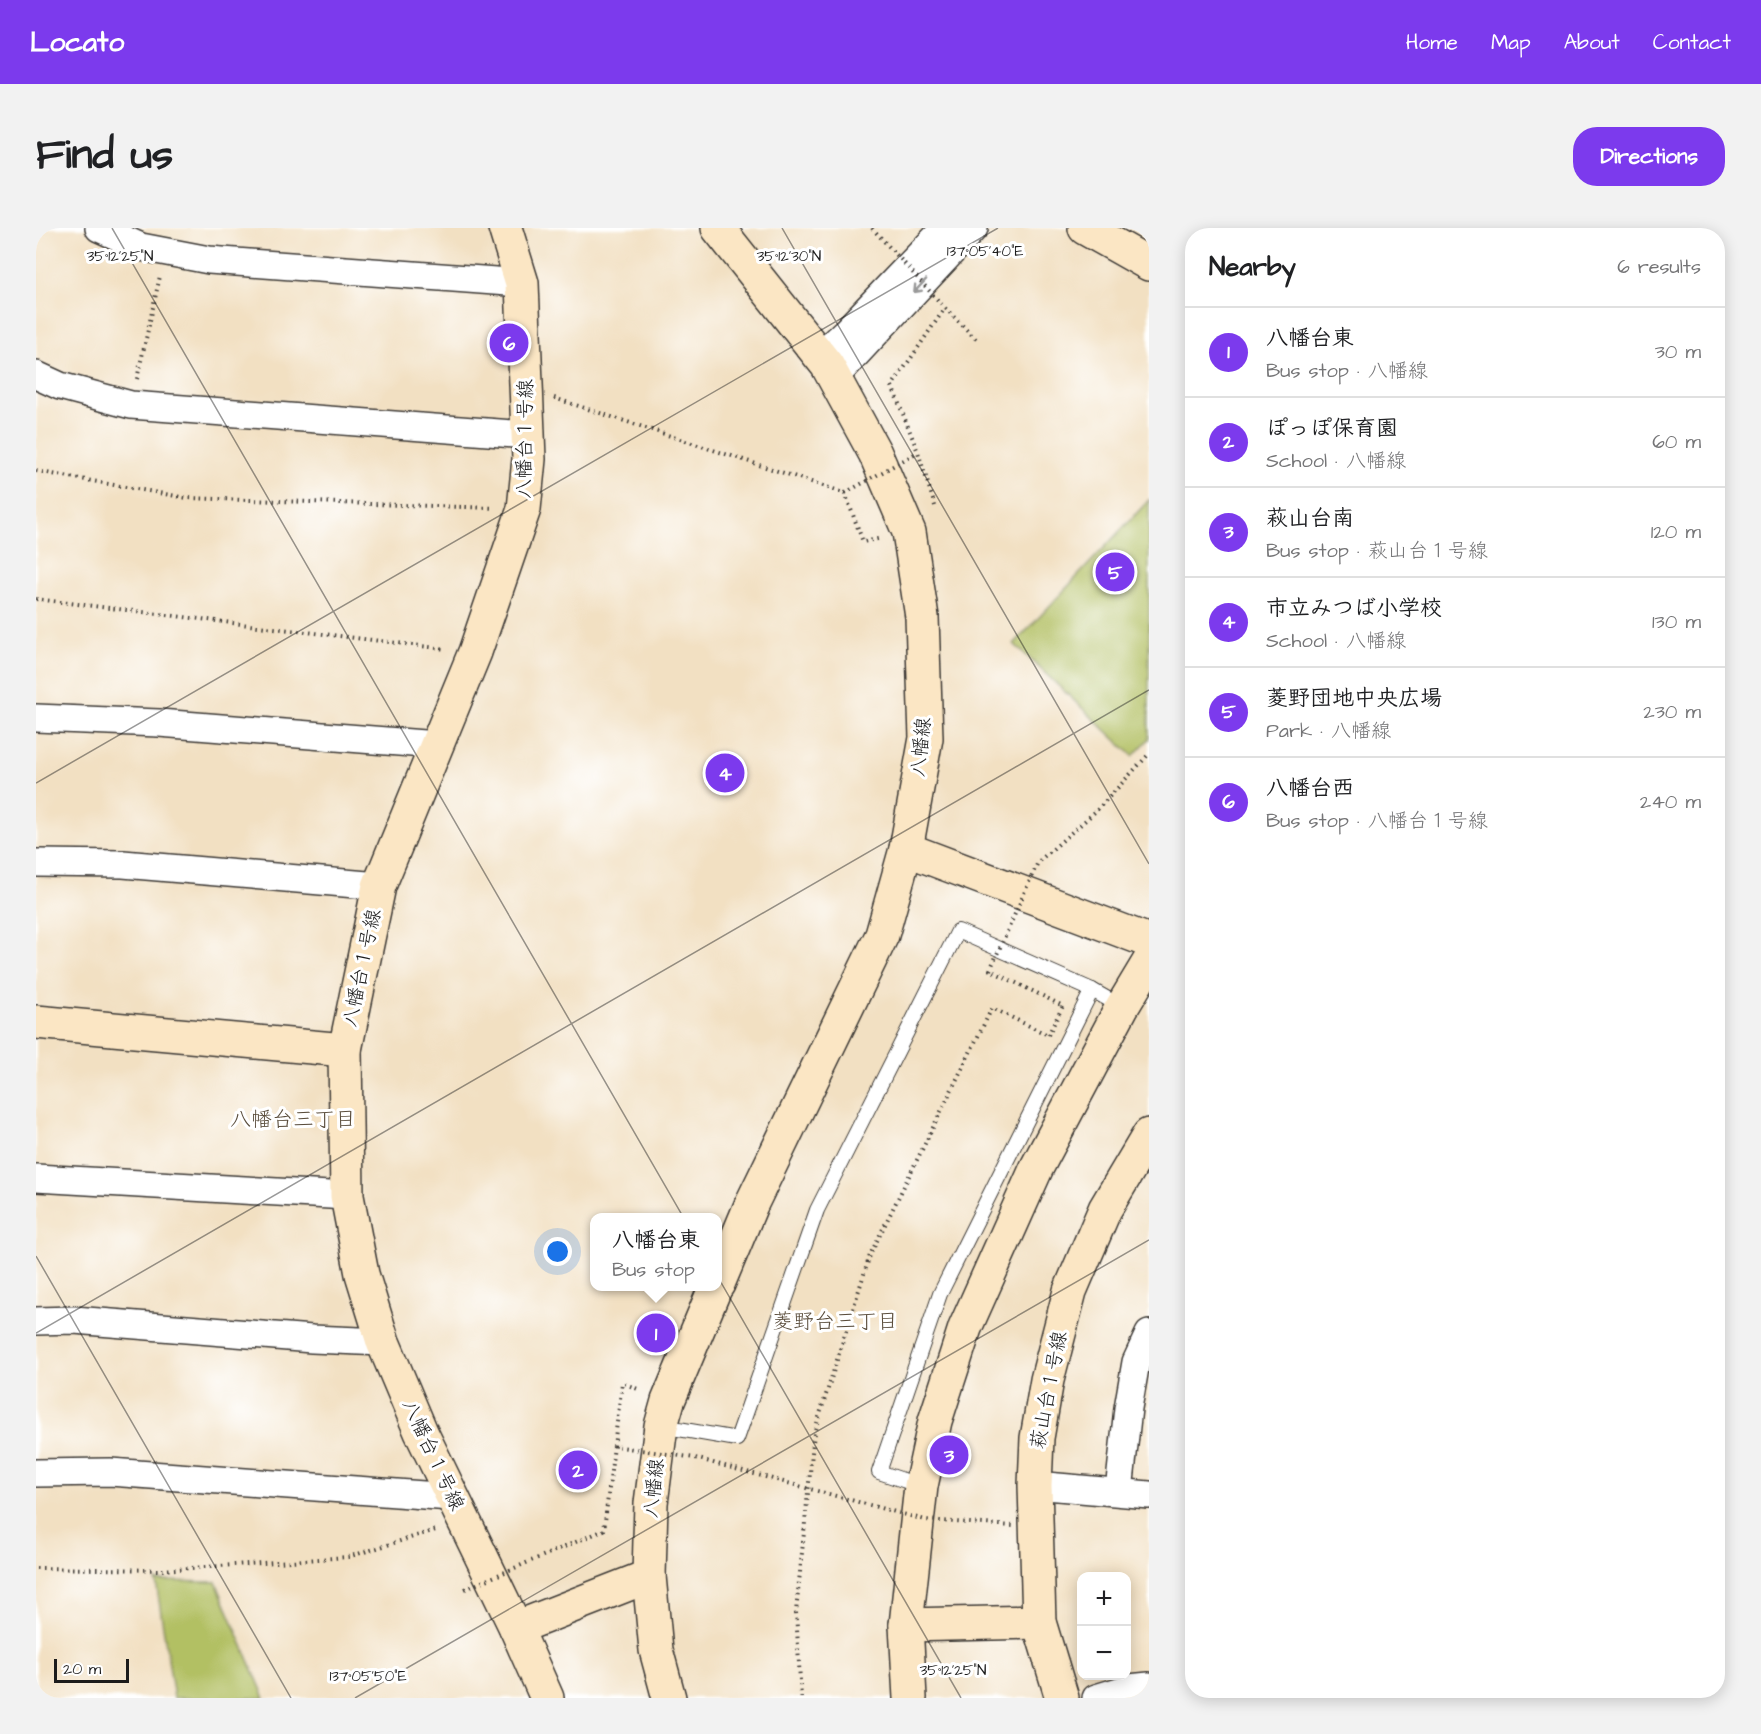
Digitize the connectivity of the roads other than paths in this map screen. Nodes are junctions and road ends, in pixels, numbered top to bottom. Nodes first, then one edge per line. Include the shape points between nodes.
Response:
1 (99, 228) edge
2 (504, 228) edge
3 (718, 228) edge
4 (945, 228) edge
5 (974, 228) edge
6 (1085, 228) edge
7 (1149, 264) edge
8 (522, 283) junction
9 (826, 367) junction
10 (36, 375) edge
11 (527, 435) junction
12 (36, 718) edge
13 (436, 745) junction
14 (906, 849) junction
15 (36, 863) edge
16 (379, 886) junction
17 (1149, 941) edge
18 (1149, 962) edge
19 (1092, 990) junction
20 (1122, 1007) junction
21 (36, 1022) edge
22 (345, 1050) junction
23 (1149, 1135) edge
24 (36, 1178) edge
25 (347, 1196) junction
26 (722, 1273) edge
27 (715, 1291) edge
28 (36, 1321) edge
29 (1149, 1334) edge
30 (383, 1342) junction
31 (1138, 1409) edge
32 (664, 1413) junction
33 (36, 1473) edge
34 (1035, 1485) junction
35 (921, 1486) junction
36 (1119, 1491) junction
37 (1149, 1495) edge
38 (452, 1497) junction
39 (649, 1576) junction
40 (1040, 1622) junction
41 (906, 1625) junction
42 (516, 1628) junction
43 (1149, 1686) edge
44 (547, 1698) edge
45 (669, 1698) edge
46 (910, 1698) edge
47 (1062, 1698) edge
48 (1096, 1698) edge

1 - 8 street via 141,247 209,260
2 - 8 street, 八幡台１号線
3 - 9 street, 八幡線
4 - 9 street via 846,331
5 -> 9 street
6 - 7 street
8 - 11 street, 八幡台１号線
9 - 14 street, 八幡線 via 875,453 909,532 922,617 926,738
10 - 11 street via 60,386 131,405
11 - 13 street, 八幡台１号線 via 524,509 476,652
12 - 13 street via 159,723
13 - 16 street, 八幡台１号線
14 - 17 street
14 - 26 street, 八幡線 via 882,934
15 - 16 street via 123,864
16 - 22 street, 八幡台１号線
18 - 20 street
19 - 20 lane
19 - 32 lane via 958,931 817,1210 737,1439
19 - 35 lane via 940,1294 879,1472
20 - 35 street via 1037,1167 965,1328 935,1420
21 - 22 street
22 - 25 street, 八幡台１号線
23 - 34 street, 萩山台１号線 via 1105,1209 1070,1291 1047,1380 1037,1438
24 - 25 street
25 - 30 street, 八幡台１号線 via 362,1274
27 - 32 street, 八幡線
28 - 30 street via 74,1320
29 - 31 street via 1136,1362
30 - 38 street, 八幡台１号線
31 - 36 street
32 - 39 street, 八幡線 via 651,1503
33 - 38 street via 110,1472
34 - 36 street
34 - 40 street, 萩山台１号線
35 - 41 street
36 - 37 street
38 - 42 street, 八幡台１号線
39 - 42 street
39 - 45 street, 八幡線 via 656,1650
40 - 41 street
40 - 47 street, 萩山台１号線
41 - 46 street
42 - 44 street, 八幡台１号線
43 - 48 street

